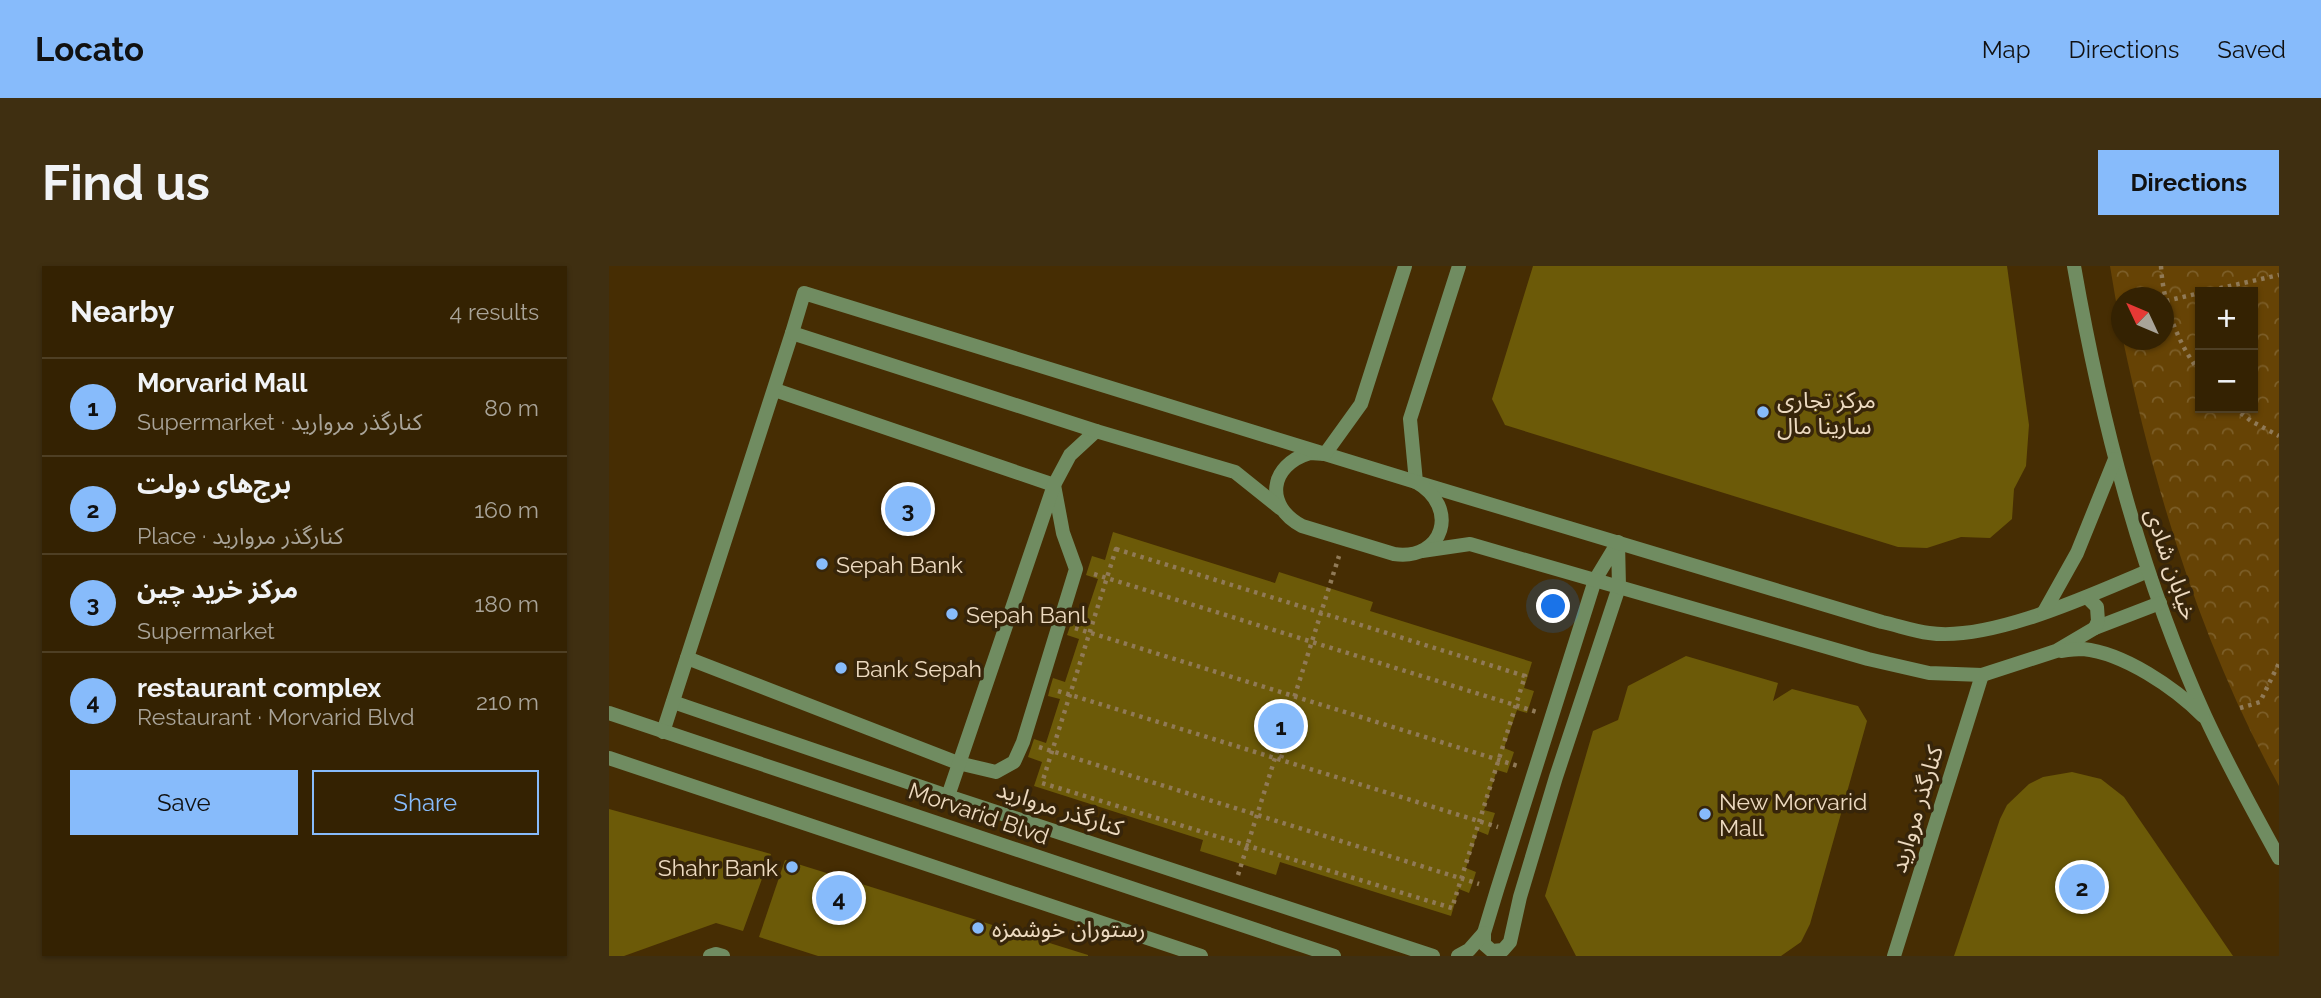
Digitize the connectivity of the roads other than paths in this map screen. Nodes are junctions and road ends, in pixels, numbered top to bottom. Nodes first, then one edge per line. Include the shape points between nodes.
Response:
1 (1405, 266) edge
2 (1459, 266) edge
3 (2074, 266) edge
4 (792, 333) junction
5 (775, 390) junction
6 (1096, 431) junction
7 (1325, 454) junction
8 (2115, 459) junction
9 (1416, 482) junction
10 (1053, 485) junction
11 (1280, 508) junction
12 (1618, 542) junction
13 (1422, 551) junction
14 (2148, 571) junction
15 (1595, 580) junction
16 (1619, 587) junction
17 (2087, 597) junction
18 (2160, 603) junction
19 (2044, 612) junction
20 (2095, 628) junction
21 (2056, 651) junction
22 (687, 658) junction
23 (1982, 675) junction
24 (673, 702) junction
25 (609, 713) edge
26 (2209, 723) junction
27 (663, 732) junction
28 (609, 758) edge
29 (958, 763) junction
30 (948, 796) junction
31 (2279, 858) edge
32 (1484, 933) junction
33 (1511, 949) edge
34 (710, 956) edge
35 (723, 956) edge
36 (1201, 956) edge
37 (1334, 956) edge
38 (1433, 956) edge
39 (1458, 956) edge
40 (1894, 956) edge

1 - 7 street via 1361,404
2 - 9 street via 1410,419
3 - 8 street, خیابان شادی
4 - 5 street
4 - 6 street
4 - 7 street via 804,293
5 - 10 street
5 - 22 street
6 - 10 street via 1070,455
6 - 11 street via 1235,472
7 - 9 street
7 - 11 street via 1296,457 1285,467 1276,494
8 - 14 street, خیابان شادی
8 - 19 street via 2077,553
9 - 12 street
9 - 13 street via 1429,489 1443,514 1434,542
10 - 29 street
10 - 29 street via 1076,569 1023,742 1014,762 996,772
11 - 13 street via 1302,526 1344,539 1394,554
12 - 15 street
12 - 16 street
12 - 19 street via 1931,633 1977,632
13 - 15 street via 1470,544
14 - 17 street
14 - 18 street, خیابان شادی
15 - 16 street
15 - 32 street
16 - 23 street via 1868,659 1929,673
16 - 33 street via 1520,897
17 - 19 street
17 - 20 street via 2099,614
18 - 20 street
18 - 26 street, خیابان شادی
20 - 21 street
21 - 23 street
21 - 26 street via 2083,649 2133,666 2160,681
22 - 24 street
22 - 29 street
23 - 40 street, کنارگذر مروارید
24 - 27 street
24 - 30 street, کنارگذر مروارید
25 - 27 street, Morvarid Blvd
26 - 31 street, خیابان شادی
27 - 37 street, Morvarid Blvd
28 - 36 street
29 - 30 street
30 - 38 street, کنارگذر مروارید
32 - 33 street via 1484,944 1492,951
32 - 39 street
34 - 35 street

